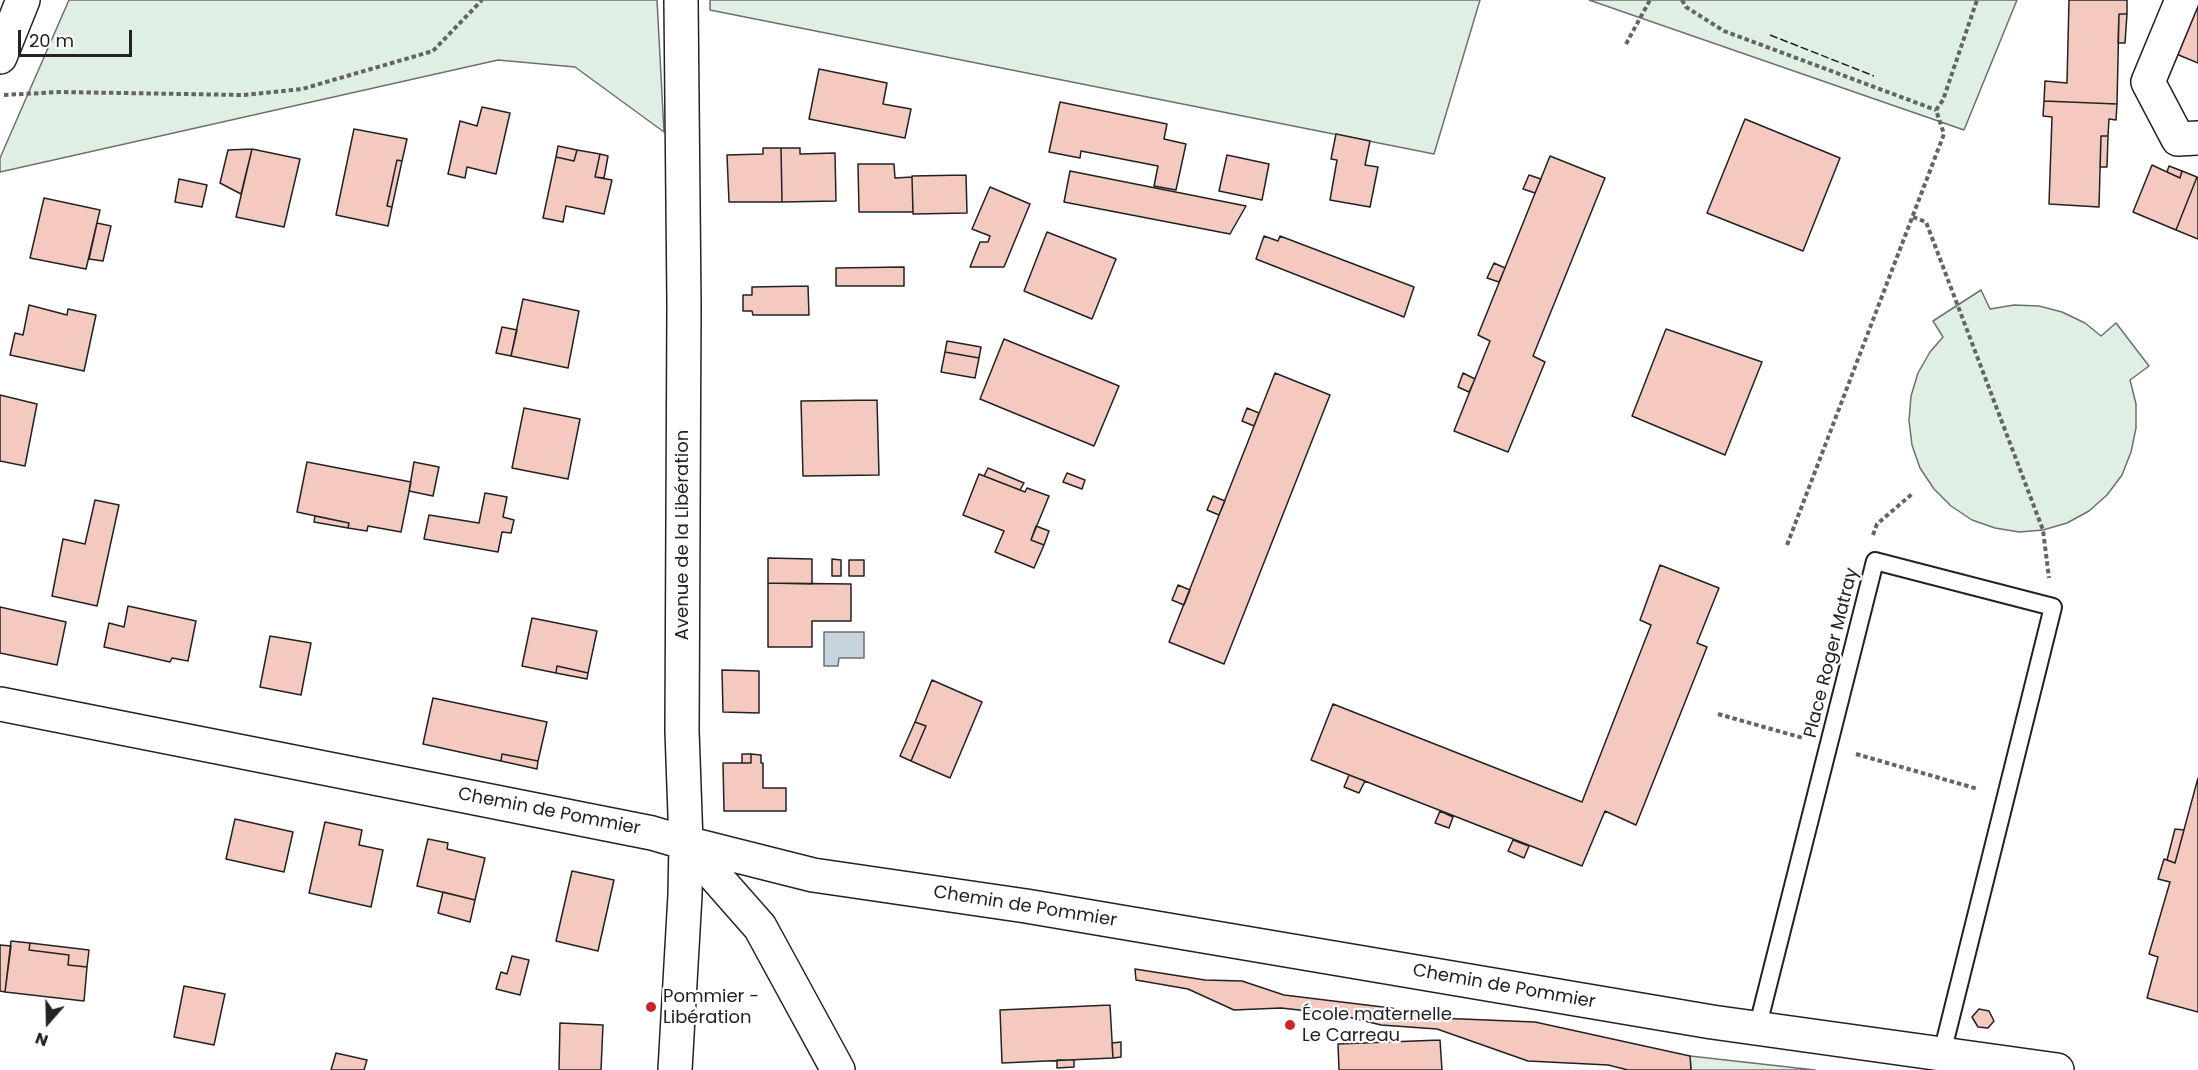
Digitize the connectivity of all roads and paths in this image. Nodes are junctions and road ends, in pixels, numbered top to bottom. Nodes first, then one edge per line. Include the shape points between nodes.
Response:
1 (23, 0) edge
2 (482, 0) edge
3 (681, 0) edge
4 (1650, 0) edge
5 (1682, 0) edge
6 (1977, 0) edge
7 (2182, 0) edge
8 (1626, 44) dead end
9 (0, 57) edge
10 (0, 95) edge
11 (1936, 110) junction
12 (2198, 138) edge
13 (1913, 217) junction
14 (1912, 494) dead end
15 (1787, 544) dead end
16 (1875, 561) junction
17 (2053, 607) junction
18 (0, 704) edge
19 (1718, 714) dead end
20 (1828, 746) junction
21 (2005, 796) junction
22 (686, 843) junction
23 (1757, 1029) junction
24 (1942, 1053) junction
25 (675, 1070) edge
26 (838, 1070) edge
27 (2057, 1070) edge

1 - 9 street
2 - 10 path via 433,51 302,89 244,95
3 - 22 street, Avenue de la Libération via 682,731
4 - 8 path
5 - 11 path via 1686,7 1724,31
6 - 11 path via 1943,100
7 - 12 street via 2148,82 2178,139
11 - 13 path via 1944,134
13 - 15 path
13 - 17 path via 1926,222 2043,530
14 - 16 path via 1877,524 1870,543
16 - 17 lane, Place Roger Matray
16 - 20 lane, Place Roger Matray
17 - 21 lane
18 - 22 street, Chemin de Pommier via 652,832
19 - 20 path
20 - 21 path
20 - 23 lane, Place Roger Matray
21 - 24 lane
22 - 23 street, Chemin de Pommier via 813,875 1026,906
22 - 25 street, Avenue de la Libération
22 - 26 street via 760,927
23 - 24 street, Chemin de Pommier
24 - 27 street, Chemin de Pommier

